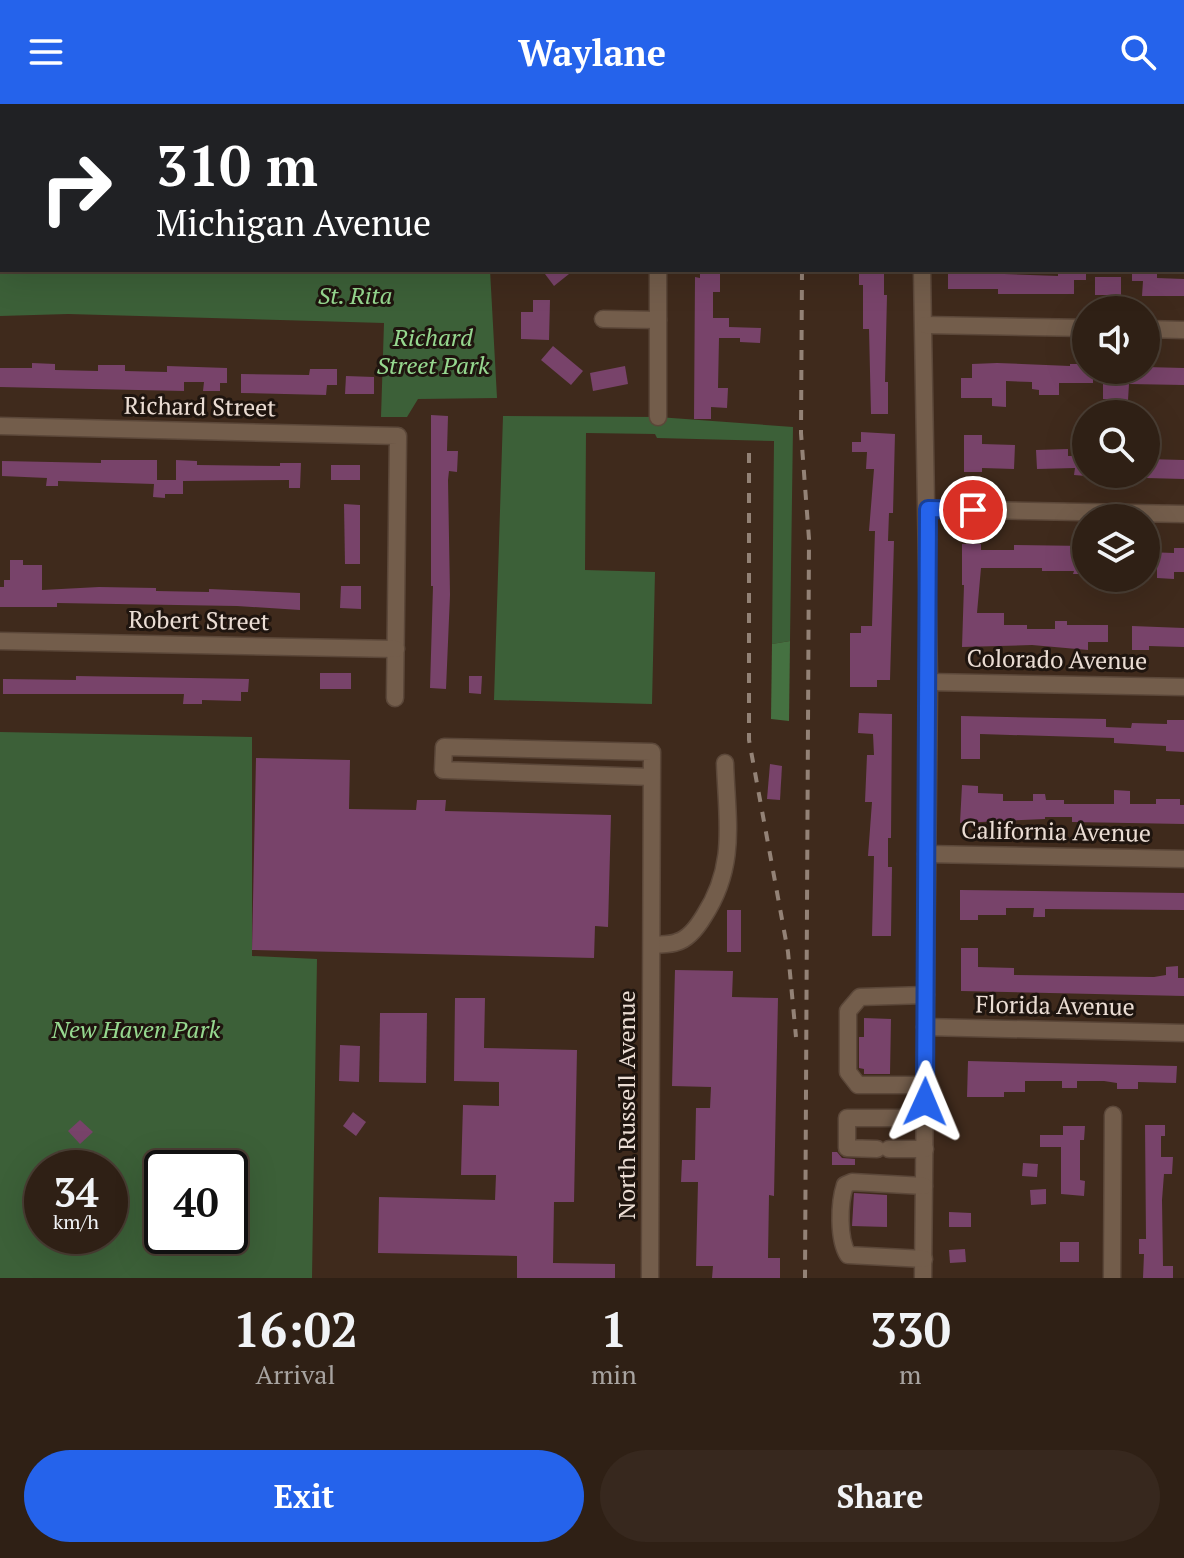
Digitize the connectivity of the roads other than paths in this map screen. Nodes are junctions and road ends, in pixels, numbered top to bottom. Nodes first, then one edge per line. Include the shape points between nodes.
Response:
1 (658, 272) edge
2 (922, 272) edge
3 (603, 319) dead end
4 (658, 320) junction
5 (925, 325) junction
6 (1072, 328) edge
7 (1160, 329) edge
8 (1184, 330) edge
9 (658, 417) dead end
10 (0, 426) edge
11 (928, 509) junction
12 (1184, 514) edge
13 (0, 641) edge
14 (396, 649) junction
15 (929, 682) junction
16 (1184, 687) edge
17 (395, 698) dead end
18 (725, 763) dead end
19 (652, 777) junction
20 (926, 854) junction
21 (1184, 859) edge
22 (652, 939) junction
23 (926, 995) junction
24 (925, 1027) junction
25 (1184, 1033) edge
26 (925, 1085) junction
27 (1113, 1115) dead end
28 (925, 1118) junction
29 (925, 1149) junction
30 (924, 1186) junction
31 (924, 1259) junction
32 (650, 1278) edge
33 (923, 1278) edge
34 (1112, 1278) edge

1 - 4 street
2 - 5 street
3 - 4 street
4 - 9 street
5 - 6 street
5 - 11 street
7 - 8 street
10 - 14 street, Richard Street via 398,436
11 - 12 street
11 - 15 street
13 - 14 street, Robert Street
14 - 17 street
15 - 16 street, Colorado Avenue
15 - 20 street
18 - 22 street via 723,881 689,935 678,942
19 - 19 street via 652,752 444,747 443,770
19 - 22 street, North Russell Avenue
20 - 21 street, California Avenue
20 - 23 street
22 - 32 street, North Russell Avenue
23 - 24 street
23 - 26 street via 860,997 848,1011 848,1072 858,1085
24 - 25 street, Florida Avenue
24 - 26 street
26 - 28 street
27 - 34 street
28 - 29 street
28 - 29 street via 847,1118 847,1148
29 - 30 street
30 - 31 street
30 - 31 street via 852,1182 842,1194 842,1246 848,1255
31 - 33 street

